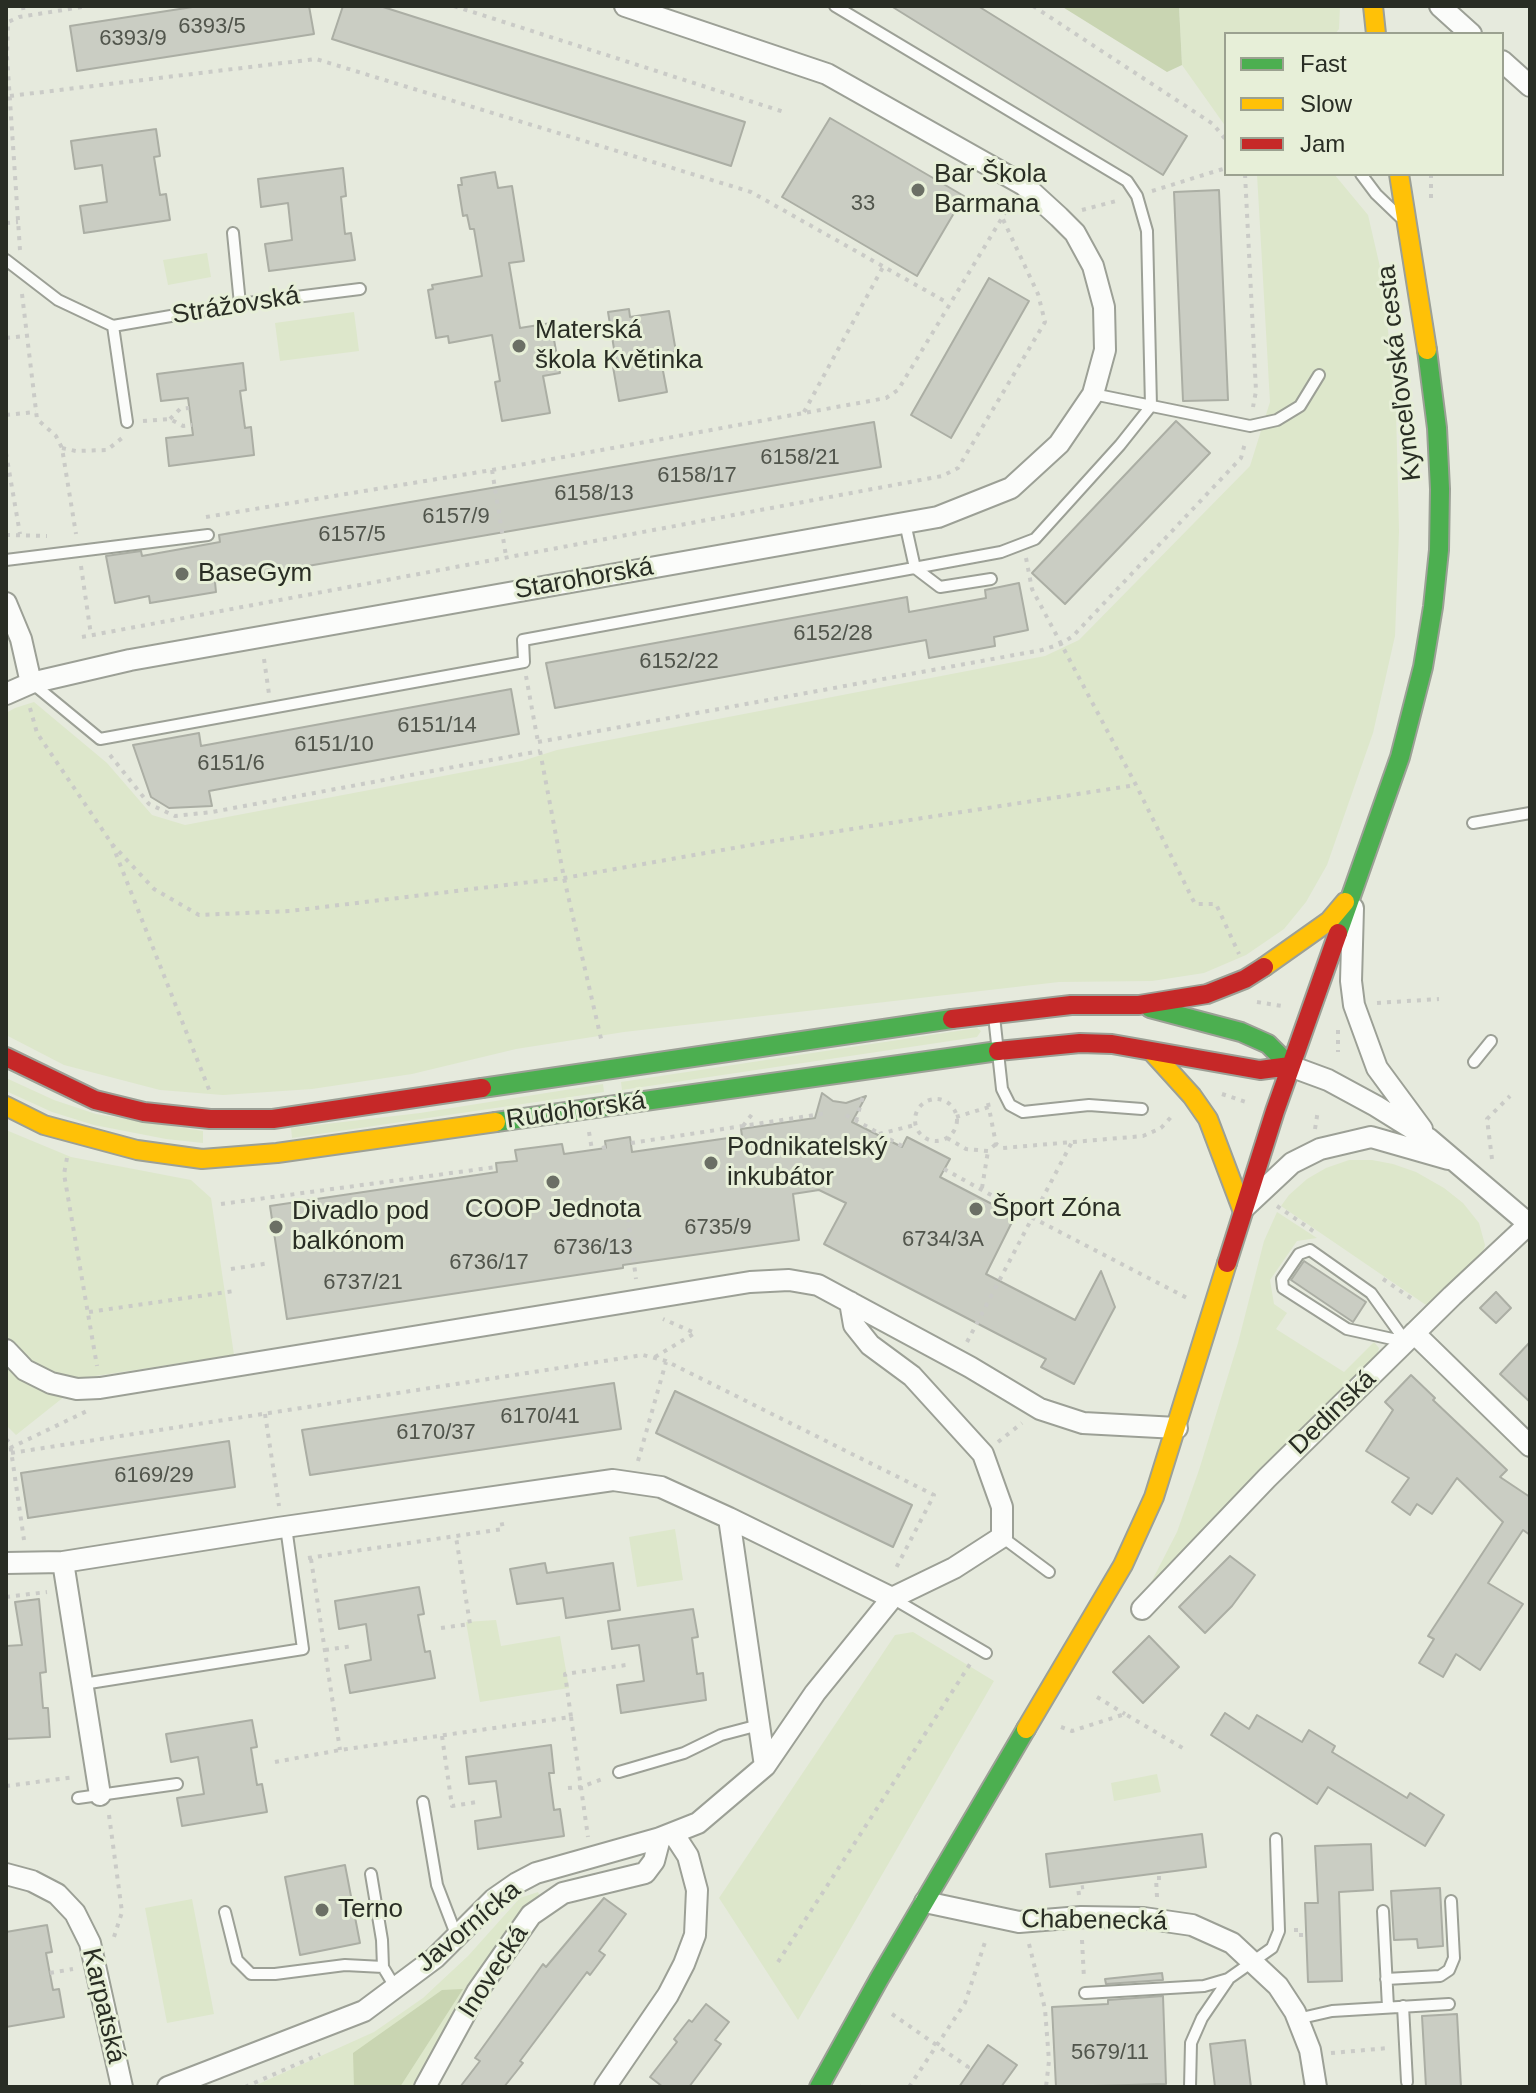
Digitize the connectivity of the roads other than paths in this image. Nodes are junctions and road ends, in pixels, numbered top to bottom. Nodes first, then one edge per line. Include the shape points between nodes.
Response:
1 (625, 6) edge
2 (835, 6) edge
3 (1373, 6) edge
4 (1440, 6) edge
5 (1376, 32) edge
6 (1469, 32) edge
7 (1504, 63) edge
8 (1530, 86) edge
9 (1362, 176) edge
10 (1399, 176) edge
11 (1408, 225) junction
12 (233, 233) dead end
13 (6, 260) edge
14 (360, 289) dead end
15 (240, 304) junction
16 (113, 326) junction
17 (1319, 375) dead end
18 (1093, 394) junction
19 (1151, 406) junction
20 (127, 422) road end
21 (905, 523) junction
22 (208, 535) dead end
23 (6, 560) edge
24 (915, 568) junction
25 (991, 579) dead end
26 (6, 603) edge
27 (13, 640) edge
28 (29, 690) junction
29 (6, 694) edge
30 (1530, 813) edge
31 (1473, 823) dead end
32 (1353, 892) junction
33 (1139, 1005) junction
34 (993, 1013) junction
35 (1491, 1041) dead end
36 (996, 1051) junction
37 (1153, 1053) junction
38 (6, 1057) edge
39 (1474, 1062) dead end
40 (1290, 1066) junction
41 (6, 1106) edge
42 (1142, 1109) dead end
43 (1429, 1139) junction
44 (1455, 1161) junction
45 (1242, 1209) junction
46 (1529, 1223) edge
47 (850, 1302) junction
48 (1410, 1337) junction
49 (6, 1350) edge
50 (1177, 1428) junction
51 (1530, 1446) edge
52 (729, 1518) junction
53 (283, 1520) junction
54 (1002, 1537) junction
55 (63, 1562) junction
56 (6, 1563) edge
57 (1049, 1572) dead end
58 (892, 1598) junction
59 (1142, 1609) dead end
60 (983, 1651) road end
61 (83, 1684) junction
62 (759, 1725) junction
63 (765, 1766) junction
64 (619, 1772) dead end
65 (177, 1784) dead end
66 (100, 1795) junction
67 (78, 1798) dead end
68 (423, 1802) dead end
69 (666, 1835) junction
70 (1276, 1839) dead end
71 (6, 1874) edge
72 (371, 1874) dead end
73 (1451, 1901) dead end
74 (925, 1902) junction
75 (1383, 1911) dead end
76 (225, 1912) dead end
77 (457, 1937) junction
78 (1254, 1961) junction
79 (383, 1967) junction
80 (1228, 1979) junction
81 (1386, 1979) junction
82 (395, 1987) junction
83 (1085, 1993) road end
84 (1449, 2004) dead end
85 (1403, 2006) junction
86 (1388, 2007) junction
87 (1297, 2019) junction
88 (1407, 2082) dead end
89 (122, 2087) edge
90 (168, 2087) edge
91 (425, 2087) edge
92 (605, 2087) edge
93 (819, 2087) edge
94 (1190, 2087) edge
95 (1316, 2087) edge

1 - 18 street, Starohorská via 827,74 1024,185 1075,233 1093,266 1104,307 1105,350
2 - 19 lane via 1127,181 1147,231
3 - 5 street
4 - 6 street
7 - 8 street
9 - 11 lane
10 - 11 street, Kynceľovská cesta
11 - 32 street, Kynceľovská cesta via 1437,428 1439,550 1409,724
12 - 15 lane
13 - 16 lane via 58,300
14 - 15 lane, Strážovská
15 - 16 lane, Strážovská
16 - 20 lane
17 - 19 lane via 1300,406 1277,420 1250,426
18 - 19 lane
18 - 21 street, Starohorská via 1059,444 1011,488 938,517
19 - 24 lane via 1035,539 1001,552
21 - 24 lane
21 - 28 street, Starohorská via 130,660
22 - 23 lane
24 - 25 lane via 940,587
24 - 28 lane via 523,640 524,662 100,739
26 - 27 street
27 - 28 street
28 - 29 street, Starohorská
30 - 31 lane
32 - 33 street, Rudohorská via 1329,921 1245,979 1207,994
32 - 40 street, Kynceľovská cesta
32 - 43 street via 1354,1005 1377,1068
33 - 34 street, Rudohorská
33 - 40 street, Rudohorská via 1241,1032 1268,1044
34 - 36 lane
34 - 38 street, Rudohorská via 273,1119 144,1112 95,1100
35 - 39 lane
36 - 37 street, Rudohorská via 1080,1043
36 - 41 street, Rudohorská via 333,1146 202,1159 137,1150 44,1125
36 - 42 lane via 1002,1089 1010,1105 1023,1112 1089,1105
37 - 40 street, Rudohorská via 1260,1070
37 - 45 street via 1208,1119
40 - 43 street via 1340,1087
40 - 45 street, Kynceľovská cesta
43 - 44 street
44 - 45 street via 1371,1137 1320,1149 1292,1163
44 - 46 street
45 - 50 street, Kynceľovská cesta
46 - 48 street, Dedinská
47 - 49 street via 818,1285 750,1282 100,1388 51,1383 25,1370
47 - 50 street via 1040,1409 1083,1423
47 - 54 street via 854,1325 870,1345 912,1376 983,1454 1002,1507
48 - 48 lane via 1371,1293 1310,1250 1299,1254 1282,1279 1283,1288 1347,1329
48 - 51 street
48 - 59 street, Dedinská
50 - 74 street, Kynceľovská cesta via 1123,1565
52 - 53 street via 661,1487 613,1480
52 - 58 street
52 - 62 street
53 - 55 street
53 - 61 lane via 303,1649
54 - 57 lane
54 - 58 street, Javornícka
55 - 56 street
55 - 61 street
58 - 60 lane
58 - 63 street, Javornícka via 815,1693
61 - 66 street
62 - 63 street
62 - 64 lane
63 - 69 street, Javornícka via 698,1823
65 - 66 lane
66 - 67 lane
68 - 77 lane via 437,1885
69 - 77 street, Javornícka via 536,1873 494,1899
69 - 91 street, Inovecká via 645,1873 563,1893 531,1915 477,1992
69 - 92 street via 688,1856 697,1890 695,1935 668,1995
70 - 78 lane via 1279,1931 1272,1948
71 - 89 street, Karpatská via 57,1894 75,1913 90,1943
72 - 79 lane
73 - 81 lane via 1454,1958 1449,1970 1440,1976
74 - 78 street, Chabenecká via 1019,1922 1144,1918 1192,1925 1232,1943
74 - 93 street, Kynceľovská cesta
75 - 81 lane
76 - 79 lane via 237,1960 251,1974 345,1965
77 - 82 street, Javornícka
78 - 80 lane
78 - 87 street, Chabenecká via 1278,1986
79 - 82 lane
80 - 83 lane via 1204,1986
80 - 94 lane via 1191,2043
81 - 86 lane
82 - 90 street, Javornícka via 364,2011
84 - 85 lane
85 - 86 lane
85 - 88 lane
86 - 87 lane
87 - 95 street, Chabenecká via 1310,2050

